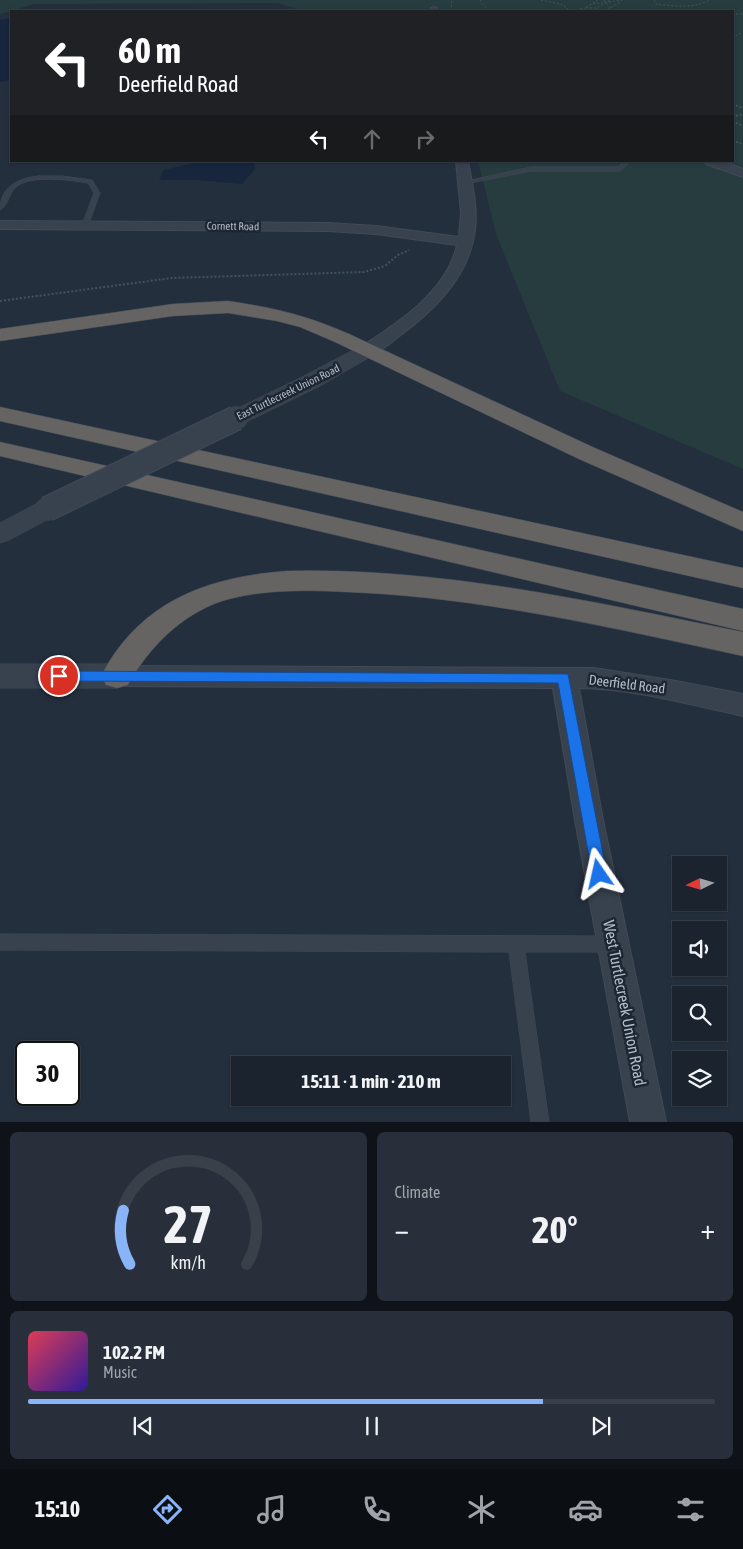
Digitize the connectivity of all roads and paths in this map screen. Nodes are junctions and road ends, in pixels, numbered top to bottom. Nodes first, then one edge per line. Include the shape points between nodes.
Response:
1 (480, 0) edge
2 (541, 0) edge
3 (598, 0) edge
4 (604, 0) edge
5 (610, 0) edge
6 (623, 0) edge
7 (654, 0) edge
8 (708, 0) edge
9 (606, 2) junction
10 (590, 5) junction
11 (585, 8) junction
12 (597, 8) joint
13 (610, 8) junction
14 (488, 10) edge
15 (571, 10) edge
16 (604, 10) edge
17 (462, 162) edge
18 (627, 162) edge
19 (713, 162) edge
20 (743, 173) edge
21 (465, 182) junction
22 (0, 208) edge
23 (0, 225) edge
24 (86, 225) junction
25 (466, 242) junction
26 (0, 335) edge
27 (368, 350) junction
28 (0, 414) edge
29 (0, 449) edge
30 (743, 522) edge
31 (0, 534) edge
32 (743, 578) edge
33 (743, 620) edge
34 (743, 644) edge
35 (0, 676) edge
36 (117, 676) junction
37 (564, 678) junction
38 (743, 704) edge
39 (0, 942) edge
40 (516, 944) junction
41 (613, 944) junction
42 (540, 1122) edge
43 (648, 1122) edge

1 - 14 path
2 - 15 path via 561,4
3 - 10 path
4 - 9 path
5 - 9 path
6 - 9 path
6 - 13 path
7 - 8 path via 656,4 669,5 702,4
9 - 10 path
9 - 12 path
9 - 13 path
10 - 11 path
11 - 12 path
11 - 15 path
13 - 16 path
17 - 21 street, East Turtlecreek Union Road
18 - 21 lane via 620,168 531,169
19 - 20 street
21 - 25 street, East Turtlecreek Union Road
22 - 24 lane via 14,184 24,180 85,180 90,181 97,193
23 - 24 street, Cornett Road
24 - 25 street, Cornett Road via 328,227
25 - 27 street, East Turtlecreek Union Road via 458,263 435,296 411,320
26 - 27 highway via 173,310 228,307 279,315
27 - 30 highway via 588,454
27 - 31 street, East Turtlecreek Union Road, bridge via 312,381
28 - 32 highway
29 - 33 highway
34 - 36 highway via 542,604 445,589 290,581 228,590 184,607 136,646
35 - 36 street, Deerfield Road
36 - 37 street, Deerfield Road
37 - 38 street, Deerfield Road via 594,678
37 - 41 street, West Turtlecreek Union Road
39 - 40 lane
40 - 41 lane
40 - 42 lane
41 - 43 street, West Turtlecreek Union Road

